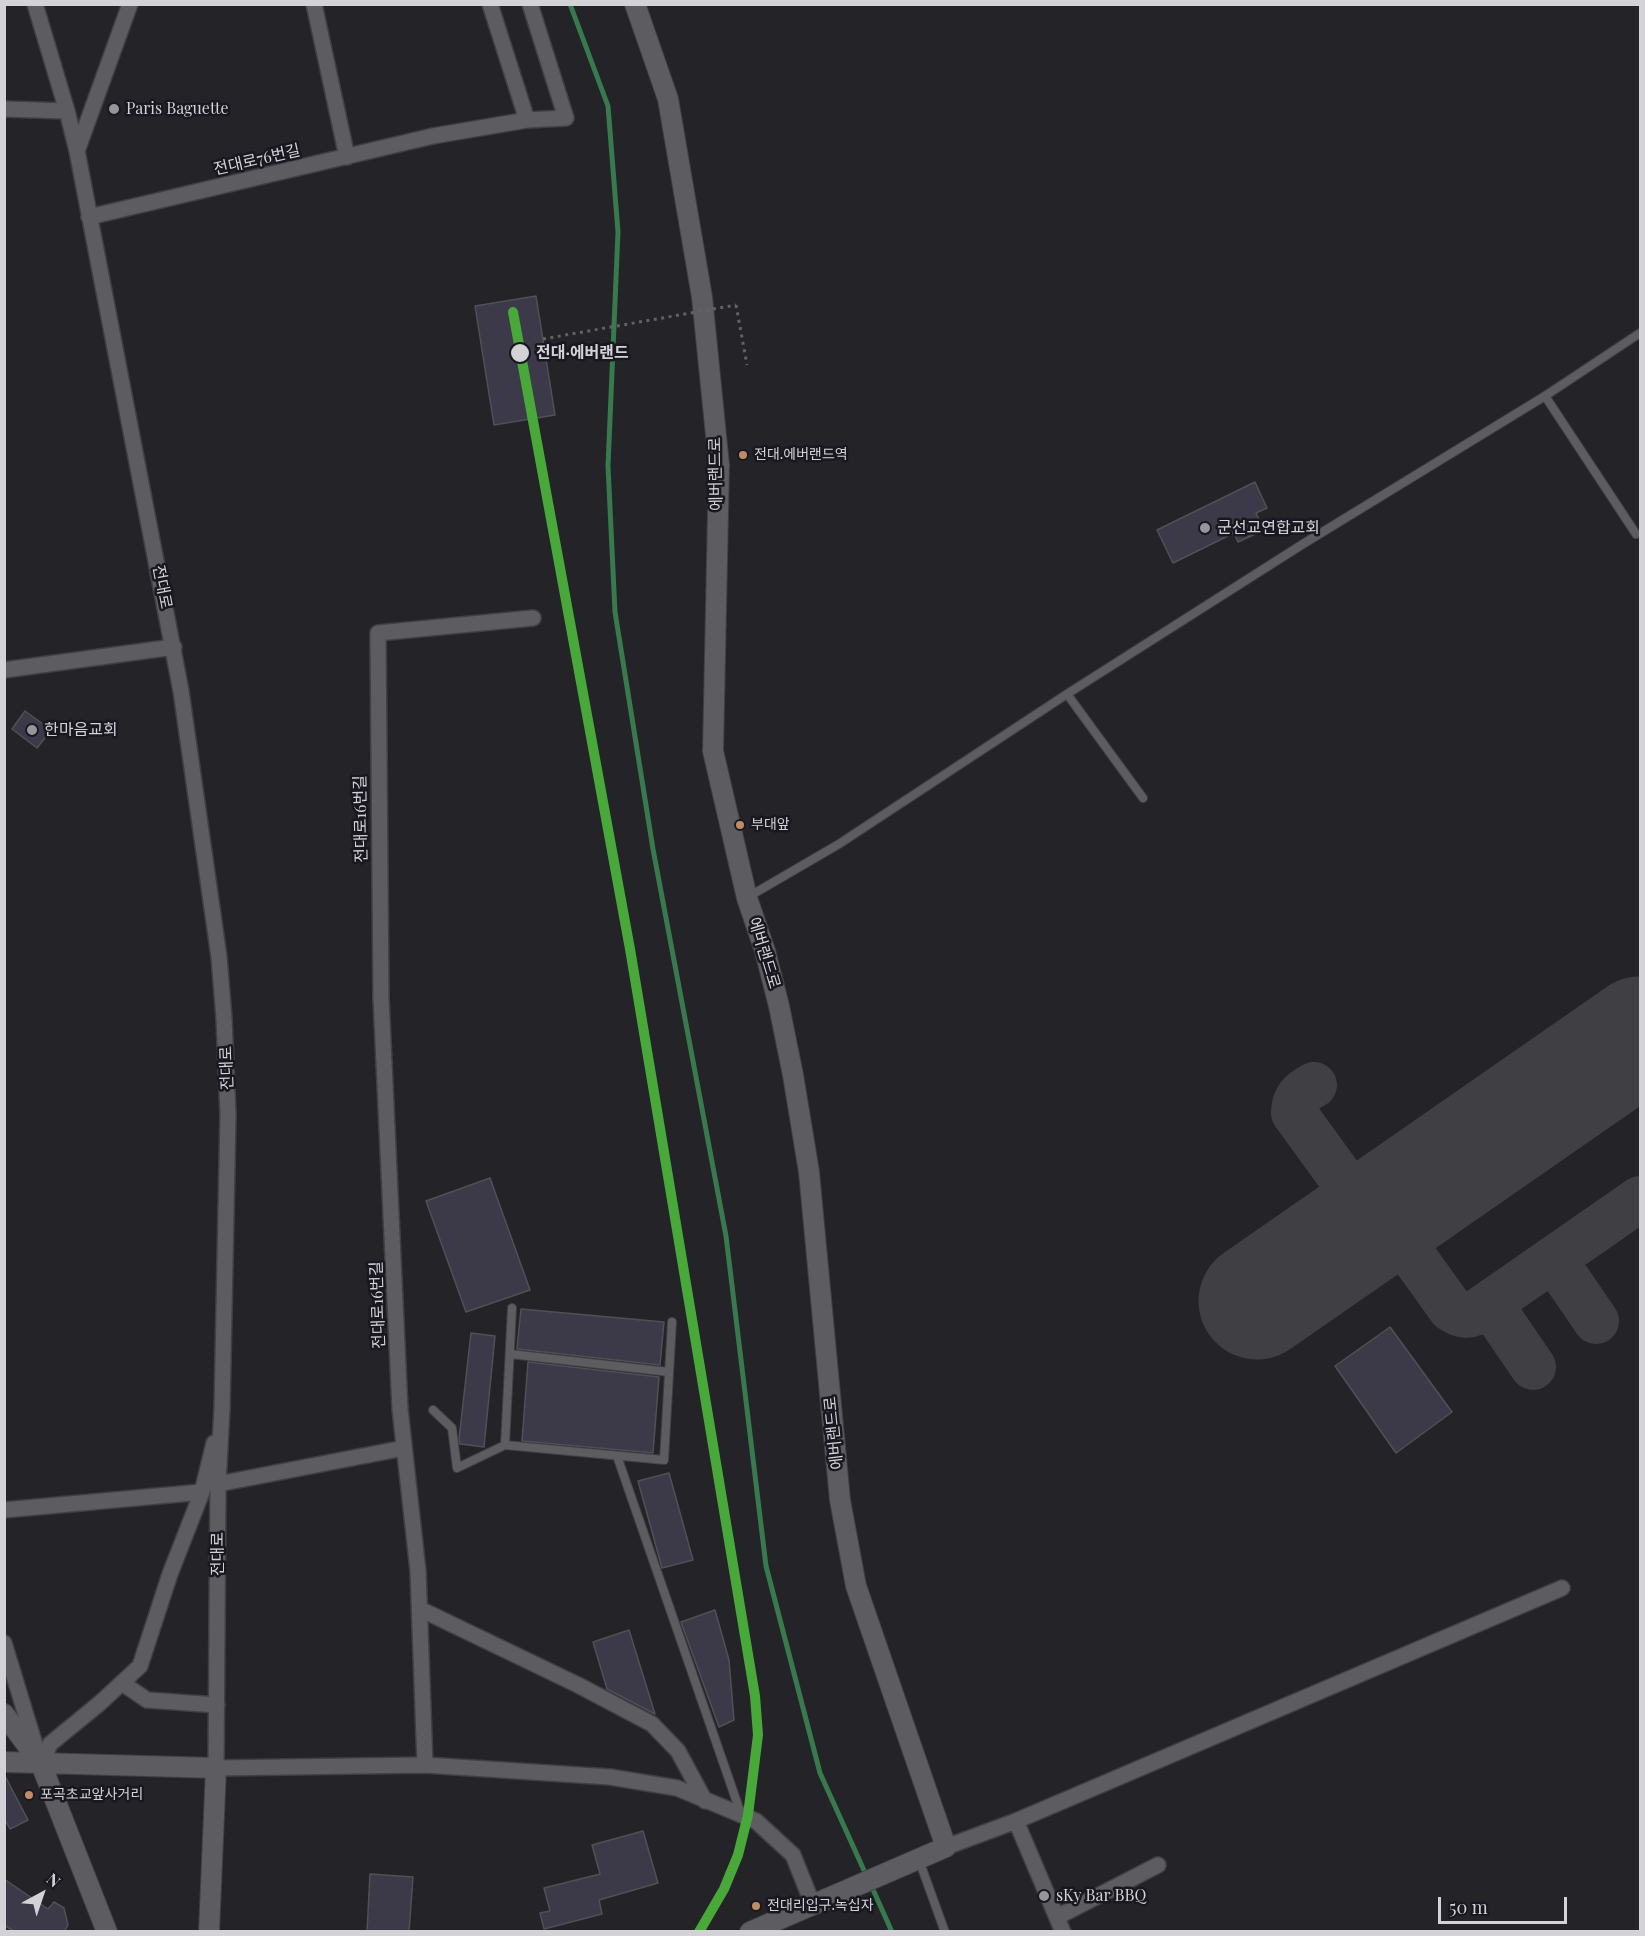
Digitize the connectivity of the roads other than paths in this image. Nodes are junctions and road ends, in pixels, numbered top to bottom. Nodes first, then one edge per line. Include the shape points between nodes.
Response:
1 (35, 4) edge
2 (130, 4) edge
3 (314, 4) edge
4 (490, 4) edge
5 (530, 4) edge
6 (635, 4) edge
7 (4, 109) edge
8 (68, 111) junction
9 (527, 120) junction
10 (77, 152) junction
11 (347, 157) junction
12 (89, 217) junction
13 (1641, 333) edge
14 (1545, 396) junction
15 (1636, 534) dead end
16 (533, 618) dead end
17 (174, 647) junction
18 (4, 670) edge
19 (1067, 694) junction
20 (1143, 798) dead end
21 (747, 898) junction
22 (512, 1308) dead end
23 (672, 1322) dead end
24 (510, 1354) junction
25 (669, 1372) junction
26 (222, 1408) junction
27 (433, 1410) dead end
28 (505, 1445) junction
29 (404, 1448) junction
30 (617, 1456) junction
31 (218, 1484) junction
32 (202, 1492) junction
33 (4, 1510) edge
34 (1562, 1588) dead end
35 (420, 1609) junction
36 (4, 1643) edge
37 (122, 1683) junction
38 (217, 1705) junction
39 (4, 1714) edge
40 (4, 1762) edge
41 (41, 1764) junction
42 (425, 1765) junction
43 (216, 1768) junction
44 (705, 1801) junction
45 (742, 1815) junction
46 (1016, 1821) junction
47 (946, 1847) junction
48 (910, 1863) junction
49 (1158, 1865) dead end
50 (821, 1901) junction
51 (1060, 1924) edge
52 (107, 1932) edge
53 (209, 1932) edge
54 (750, 1932) edge
55 (945, 1932) edge

1 - 8 street, 전대로
2 - 10 street
3 - 11 street
4 - 9 street
5 - 9 street, 전대로76번길 via 566,118
6 - 21 street, 에버랜드로 via 668,99 702,297 719,465 713,751
7 - 8 street
8 - 10 street, 전대로
9 - 11 street, 전대로76번길 via 433,136
10 - 12 street, 전대로
11 - 12 street, 전대로76번길
12 - 17 street, 전대로
13 - 14 lane
14 - 15 lane
14 - 19 lane
16 - 29 street, 전대로16번길 via 378,633 381,998
17 - 18 street
17 - 26 street, 전대로 via 219,957 228,1062
19 - 20 lane
19 - 21 lane via 839,844
21 - 47 street, 에버랜드로 via 779,1006 809,1172 840,1500 856,1586
22 - 24 lane
23 - 25 lane
24 - 25 lane
24 - 28 lane
25 - 30 lane via 664,1460
26 - 31 street, 전대로
26 - 32 street
27 - 28 lane via 452,1428 457,1468
28 - 30 lane
29 - 31 street
29 - 35 street, 전대로16번길
30 - 45 lane
31 - 38 street, 전대로
32 - 33 street
32 - 37 street via 140,1666
34 - 46 street
35 - 42 street, 전대로16번길
35 - 44 street via 652,1724 678,1751
36 - 41 street
37 - 38 street via 147,1700
37 - 41 street via 50,1744
38 - 43 street, 전대로
39 - 41 street
40 - 41 street
41 - 43 street
41 - 52 street
42 - 43 street
42 - 44 street via 610,1776 677,1788
43 - 53 street, 전대로
44 - 45 street
45 - 50 street via 756,1821 793,1855
46 - 47 street
46 - 51 street
47 - 48 street
48 - 50 street
48 - 55 lane
49 - 51 street
50 - 54 street

